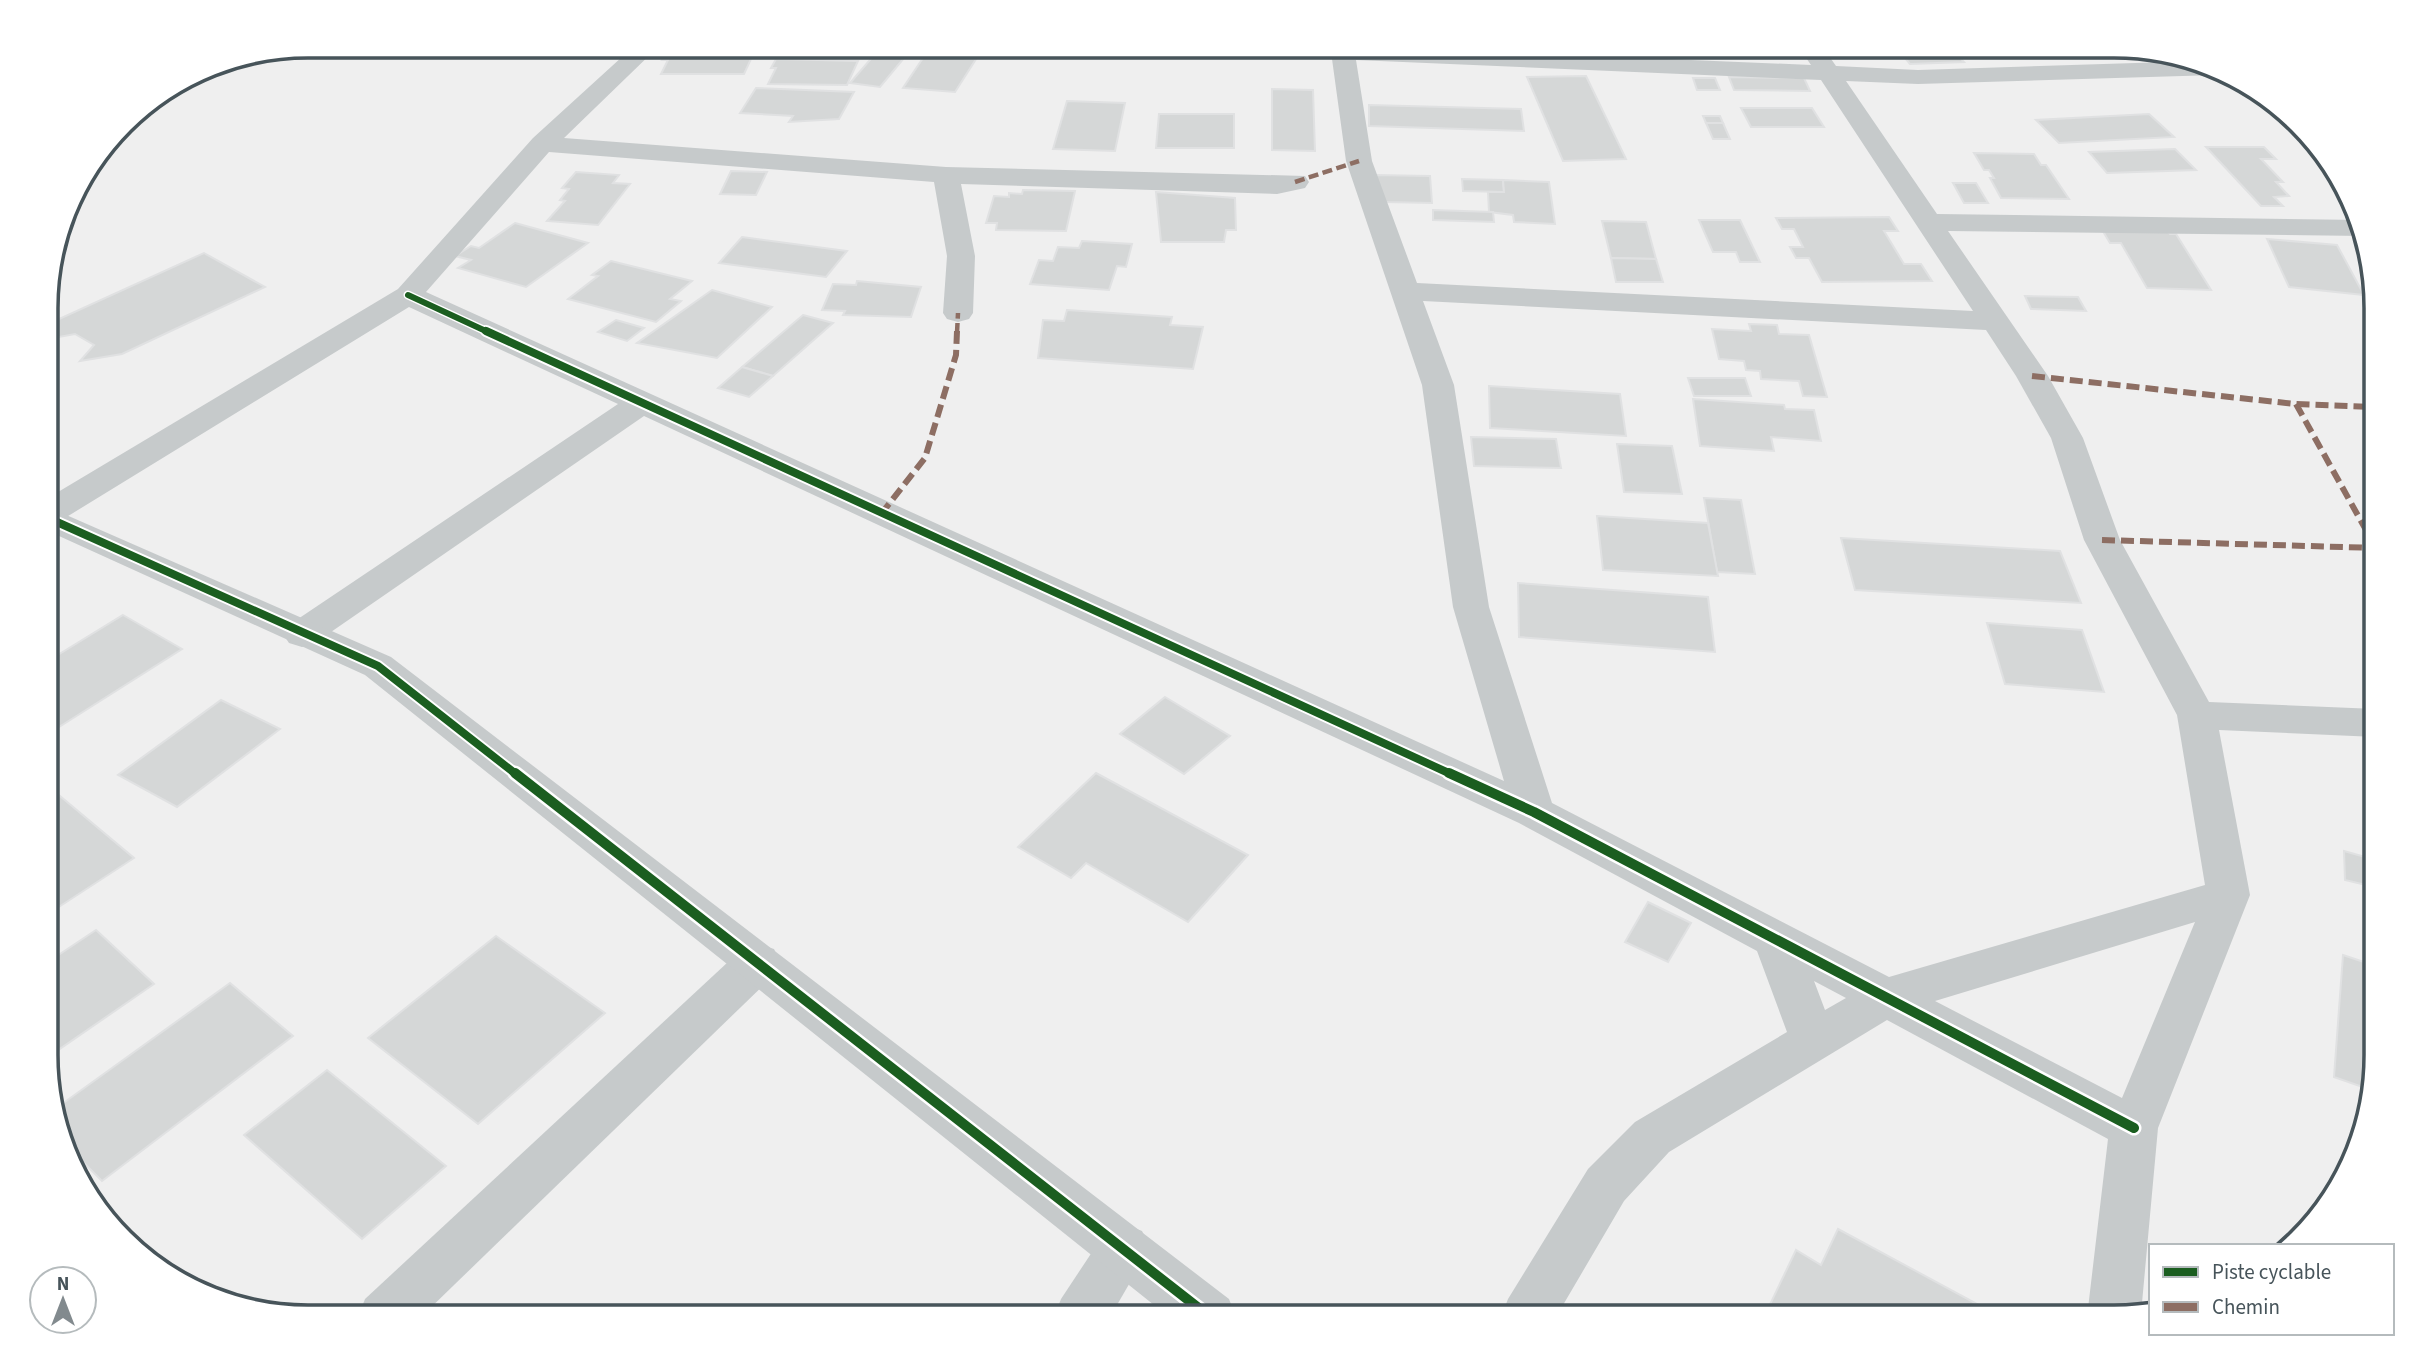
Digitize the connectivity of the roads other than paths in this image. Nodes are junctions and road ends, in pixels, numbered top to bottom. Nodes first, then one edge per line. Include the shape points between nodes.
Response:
1 (634, 58) edge
2 (1344, 58) edge
3 (1820, 58) edge
4 (2188, 69) edge
5 (542, 144) junction
6 (946, 175) junction
7 (1295, 182) dead end
8 (1929, 222) junction
9 (2351, 228) edge
10 (1407, 291) junction
11 (408, 295) junction
12 (958, 313) dead end
13 (1992, 321) junction
14 (640, 404) junction
15 (58, 509) edge
16 (58, 520) edge
17 (302, 634) junction
18 (2197, 715) junction
19 (2364, 722) edge
20 (1534, 812) junction
21 (2228, 895) junction
22 (1775, 938) junction
23 (758, 962) junction
24 (1887, 998) junction
25 (1814, 1041) junction
26 (2134, 1128) junction
27 (1124, 1248) junction
28 (397, 1305) edge
29 (1088, 1305) edge
30 (1195, 1305) edge
31 (1534, 1305) edge
32 (2116, 1305) edge

1 - 5 street
2 - 10 street via 1359,160
3 - 4 street via 1918,77
3 - 8 street
5 - 6 street
5 - 11 street
6 - 7 street via 1277,186
6 - 12 street via 961,256
8 - 9 street
8 - 13 street
10 - 13 street
10 - 20 street via 1438,385 1471,607
11 - 14 street
11 - 15 street
13 - 18 street via 2032,376 2067,438 2102,540
14 - 17 street
14 - 20 street
16 - 17 street
17 - 23 street via 378,667
18 - 19 street
18 - 21 street
20 - 22 street
21 - 24 street
21 - 26 street
22 - 24 street
22 - 25 street
23 - 27 street
23 - 28 street
24 - 25 street
24 - 26 street
25 - 31 street via 1652,1137 1606,1185
26 - 32 street
27 - 29 street
27 - 30 street

